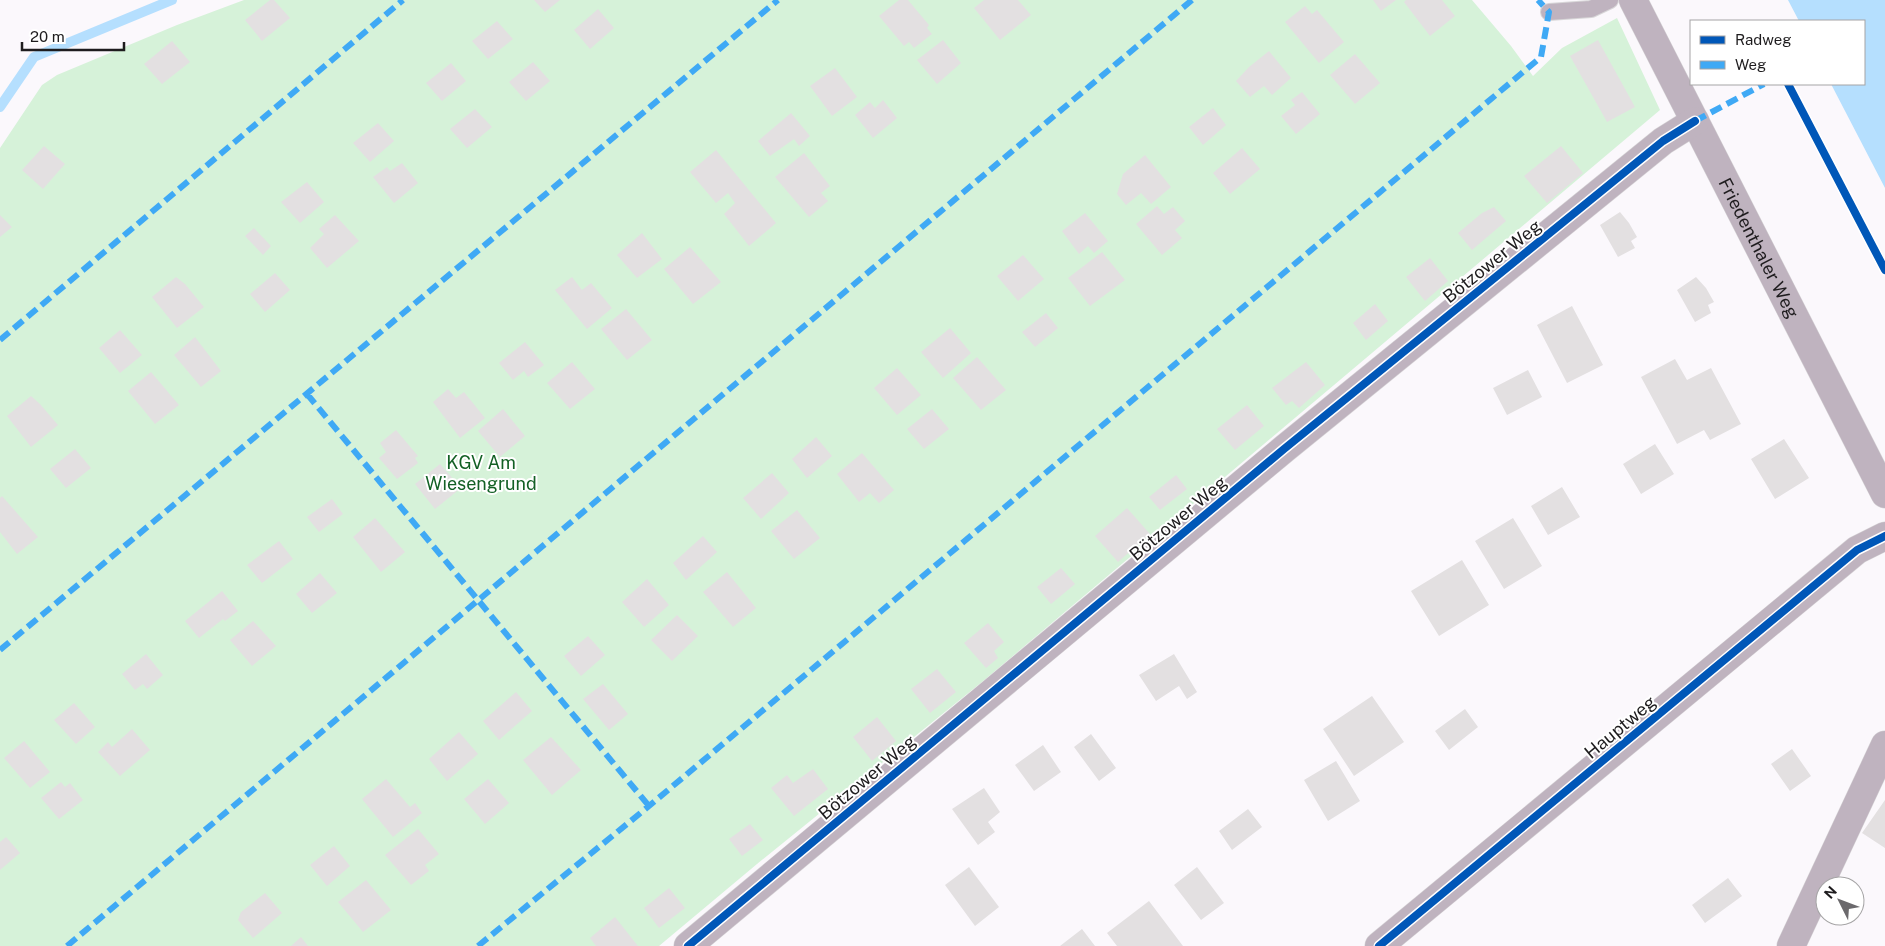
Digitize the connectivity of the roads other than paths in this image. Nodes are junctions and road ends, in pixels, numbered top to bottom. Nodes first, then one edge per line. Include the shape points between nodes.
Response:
1 (1610, 0) edge
2 (1633, 0) edge
3 (1549, 12) dead end
4 (1695, 121) junction
5 (1885, 494) edge
6 (1885, 536) edge
7 (1885, 744) edge
8 (688, 946) edge
9 (1379, 946) edge
10 (1791, 946) edge

1 - 3 lane via 1590,10
2 - 4 street, Friedenthaler Weg
4 - 5 street, Friedenthaler Weg
4 - 8 street, Bötzower Weg via 1663,141 1292,442
6 - 9 street, Hauptweg via 1857,550
7 - 10 street

